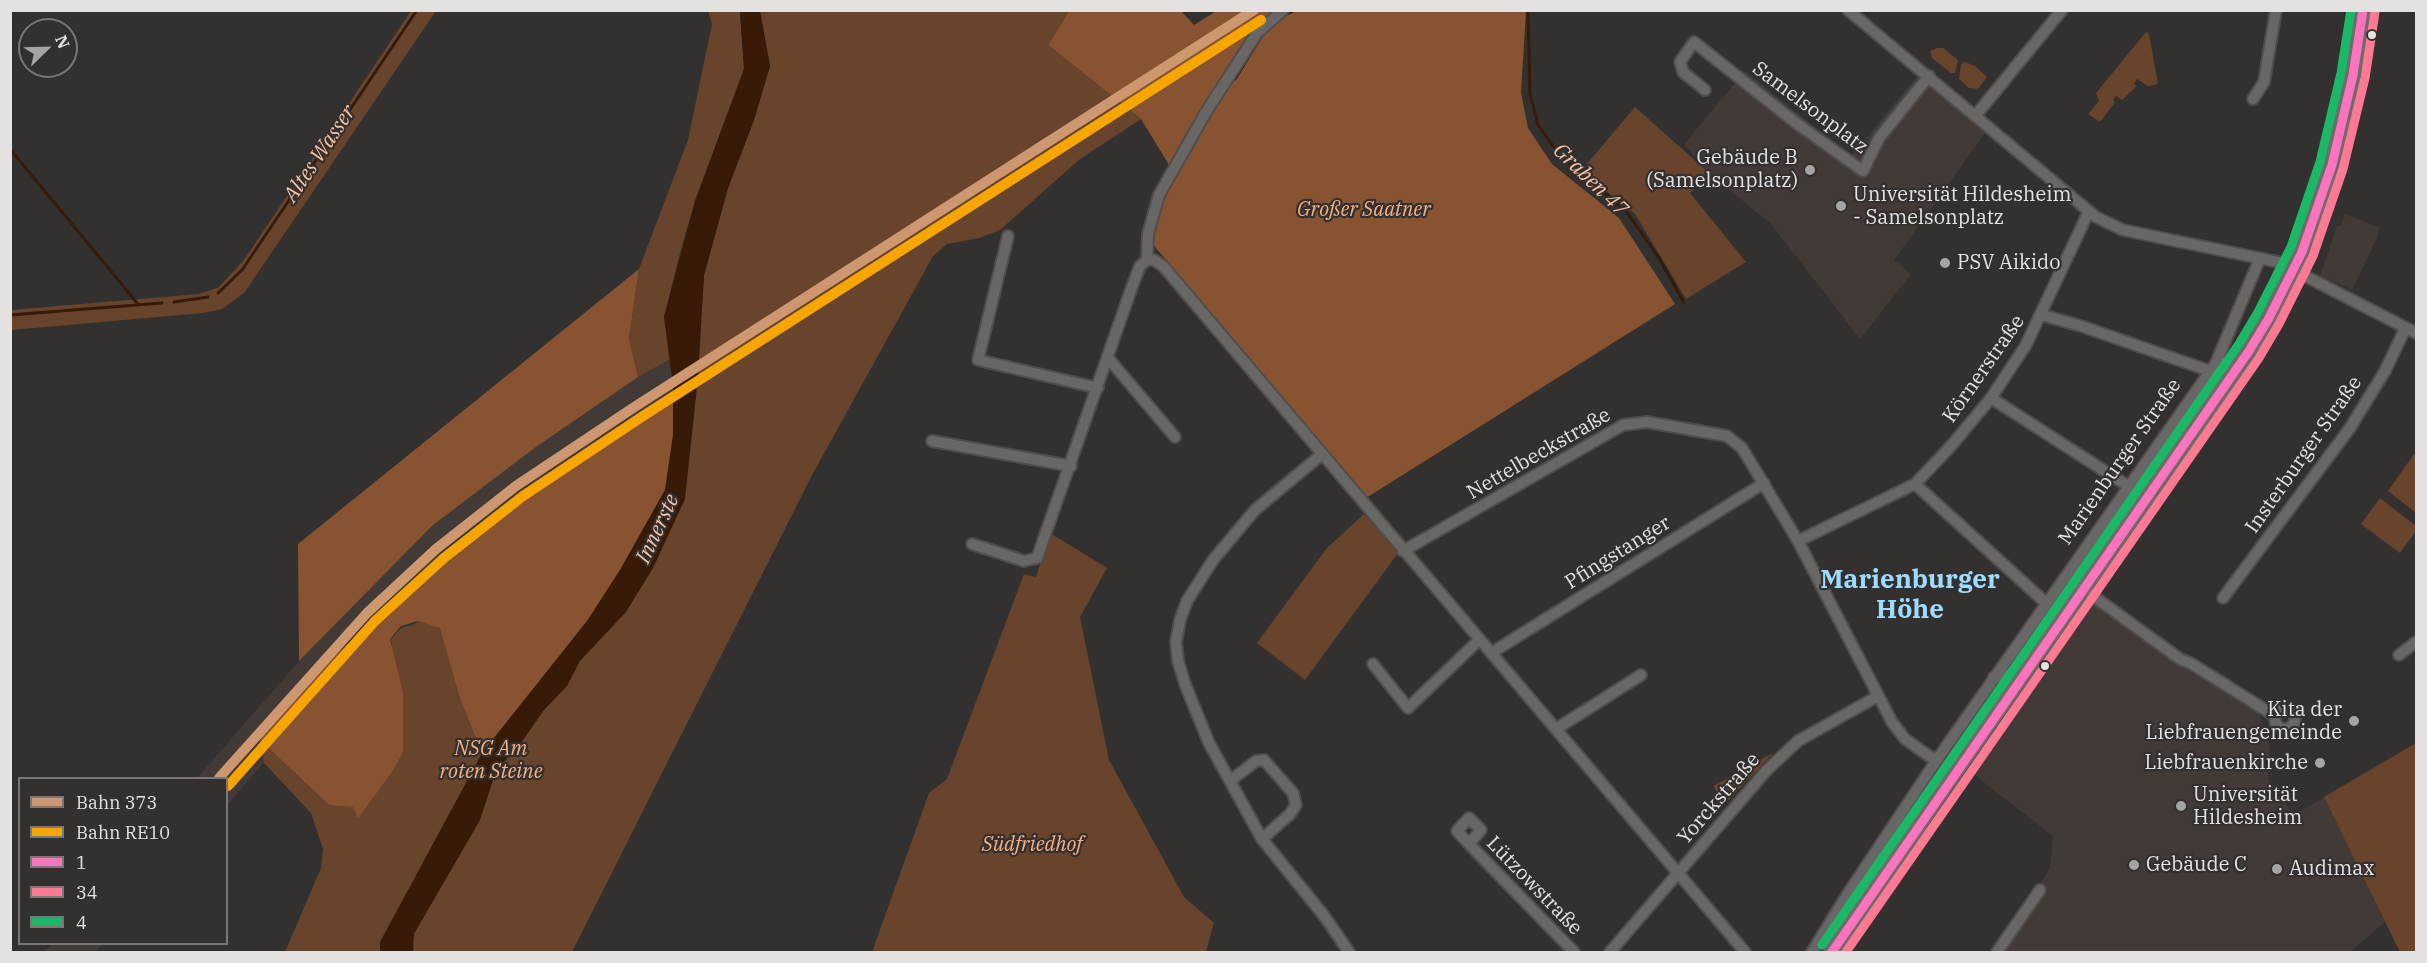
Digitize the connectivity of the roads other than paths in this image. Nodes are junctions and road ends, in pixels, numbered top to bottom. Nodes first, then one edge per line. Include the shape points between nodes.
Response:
1 (1283, 10) edge
2 (1848, 10) edge
3 (2062, 10) edge
4 (2276, 10) edge
5 (2363, 10) edge
6 (1929, 76) junction
7 (1705, 90) dead end
8 (2253, 99) dead end
9 (1976, 115) junction
10 (2090, 212) junction
11 (1008, 236) dead end
12 (2259, 258) junction
13 (1147, 260) junction
14 (2295, 269) junction
15 (2042, 315) junction
16 (2405, 329) junction
17 (2416, 333) edge
18 (1108, 358) junction
19 (2210, 372) junction
20 (1098, 388) junction
21 (1991, 398) junction
22 (1175, 437) dead end
23 (932, 441) dead end
24 (1322, 455) junction
25 (1071, 466) junction
26 (1764, 483) junction
27 (1915, 484) junction
28 (2128, 486) junction
29 (1798, 541) junction
30 (972, 544) dead end
31 (1404, 551) junction
32 (2082, 588) junction
33 (2223, 598) dead end
34 (2046, 603) junction
35 (1479, 640) junction
36 (2416, 642) edge
37 (1491, 653) junction
38 (2398, 655) dead end
39 (1373, 664) dead end
40 (2023, 674) junction
41 (1641, 675) dead end
42 (1994, 677) junction
43 (1878, 696) junction
44 (2275, 716) dead end
45 (1556, 729) junction
46 (1936, 761) junction
47 (1230, 781) junction
48 (1262, 839) junction
49 (1469, 844) dead end
50 (1679, 875) junction
51 (2040, 890) dead end
52 (1349, 952) edge
53 (1574, 952) edge
54 (1610, 952) edge
55 (1745, 952) edge
56 (1812, 952) edge
57 (1832, 952) edge
58 (1997, 952) edge

1 - 13 street via 1257,33 1159,195 1148,234
2 - 6 street
3 - 9 street
4 - 8 street via 2264,82
5 - 14 main road via 2337,147
6 - 7 street, Samelsonplatz via 1880,138 1863,171 1694,42 1680,62 1683,72
6 - 9 street
9 - 10 street
10 - 12 street via 2123,230
10 - 15 street, Körnerstraße
11 - 20 street via 978,360
12 - 14 street
12 - 19 street, Marienburger Straße
13 - 18 street via 1140,266
13 - 24 street via 1163,266
14 - 16 street
14 - 32 main road via 2249,351
15 - 19 street
15 - 21 street, Körnerstraße
16 - 17 street
16 - 33 street, Insterburger Straße via 2350,428
18 - 20 street
18 - 22 street
19 - 28 street, Marienburger Straße
20 - 25 street
21 - 27 street, Körnerstraße
21 - 28 street
23 - 25 street
24 - 31 street
24 - 47 street via 1269,497 1243,524 1213,560 1187,601 1180,620 1176,642 1185,684 1209,743
25 - 30 street via 1037,558 1024,561
26 - 29 street
26 - 31 street, Nettelbeckstraße via 1736,441 1727,436 1647,422 1623,425
26 - 37 street, Pfingstanger
27 - 29 street, Körnerstraße
27 - 34 street
28 - 34 street, Marienburger Straße
29 - 43 street
31 - 35 street
32 - 40 main road
32 - 44 street via 2187,663
34 - 42 street, Marienburger Straße
35 - 37 street
35 - 39 street via 1408,708
36 - 38 street
37 - 45 street
40 - 42 street
40 - 57 main road
41 - 45 street
42 - 46 street, Marienburger Straße
43 - 46 street via 1905,739
43 - 50 street, Yorckstraße via 1798,741 1767,770
45 - 50 street
46 - 56 street, Marienburger Straße
47 - 48 street
47 - 48 street via 1256,761 1264,760 1293,794 1296,805 1290,814
48 - 52 street
49 - 53 street, Lützowstraße
50 - 54 street, Yorckstraße
50 - 55 street
51 - 58 street

